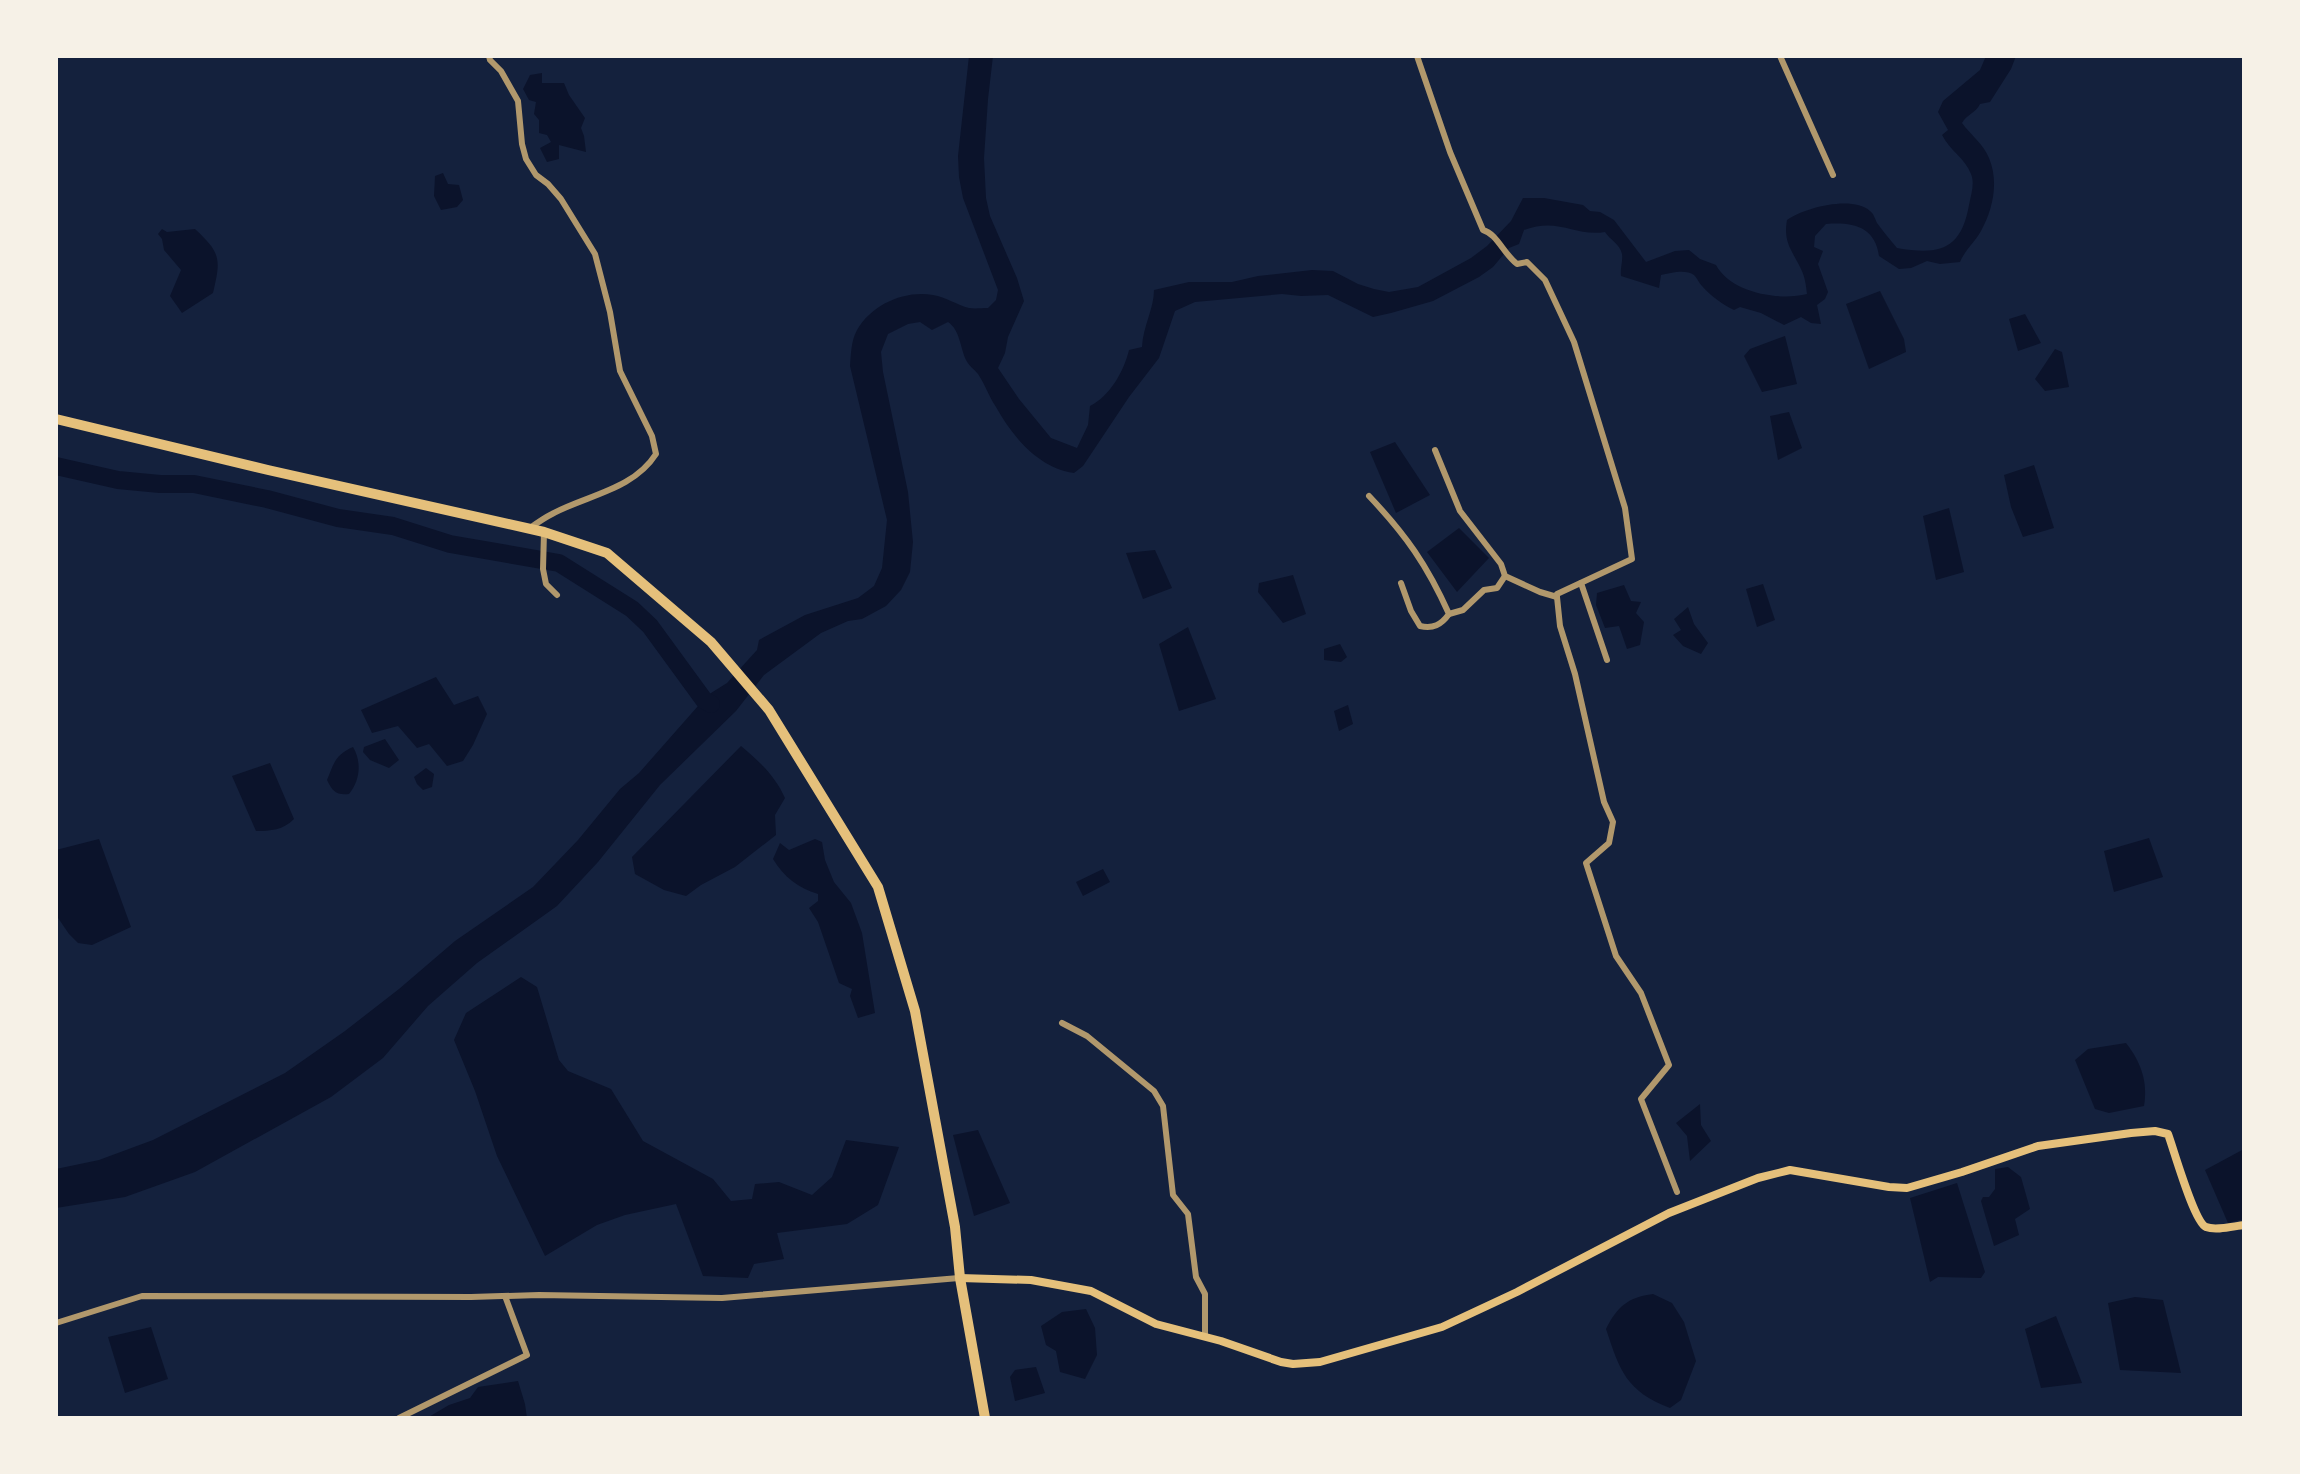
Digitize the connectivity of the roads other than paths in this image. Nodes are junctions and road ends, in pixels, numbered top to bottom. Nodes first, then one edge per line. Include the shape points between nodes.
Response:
1 (489, 56) edge
2 (1417, 56) edge
3 (1780, 56) edge
4 (1833, 175) dead end
5 (56, 419) edge
6 (1435, 450) dead end
7 (1369, 496) dead end
8 (530, 528) junction
9 (544, 532) junction
10 (1505, 576) junction
11 (1401, 583) dead end
12 (1581, 583) junction
13 (557, 595) dead end
14 (1557, 597) junction
15 (1449, 614) junction
16 (1607, 660) dead end
17 (1062, 1023) dead end
18 (1677, 1192) dead end
19 (2244, 1225) edge
20 (960, 1278) junction
21 (505, 1296) junction
22 (56, 1323) edge
23 (1205, 1337) junction
24 (399, 1418) edge
25 (985, 1418) edge

1 - 8 street via 518,101 526,159 561,199 595,254 620,371 656,454 627,482
2 - 12 street via 1483,230 1492,233 1507,256 1517,264 1527,262 1545,280 1574,342 1625,508 1632,559
3 - 4 street
5 - 8 highway
6 - 10 street via 1460,511
7 - 15 street via 1426,566
8 - 9 highway
9 - 13 street via 546,584
9 - 20 highway via 607,553 711,642 769,710 878,887 915,1011
10 - 14 street
10 - 15 street via 1497,588 1484,590 1463,610
11 - 15 street via 1420,626 1429,628
12 - 14 street
12 - 16 street
14 - 18 street via 1560,626 1613,822 1609,843 1586,863 1616,956 1641,993 1669,1065 1641,1099
17 - 23 street via 1087,1036 1154,1091 1163,1106 1173,1195 1188,1214 1196,1277 1205,1294
19 - 23 main road via 2202,1226 2168,1134 2131,1133 2038,1146 1907,1188 1790,1170 1758,1178 1669,1213 1442,1327 1320,1362 1281,1362
20 - 21 street via 722,1298
20 - 23 main road via 1031,1280 1091,1291 1156,1324
20 - 25 highway
21 - 22 street via 142,1296
21 - 24 street via 527,1355

